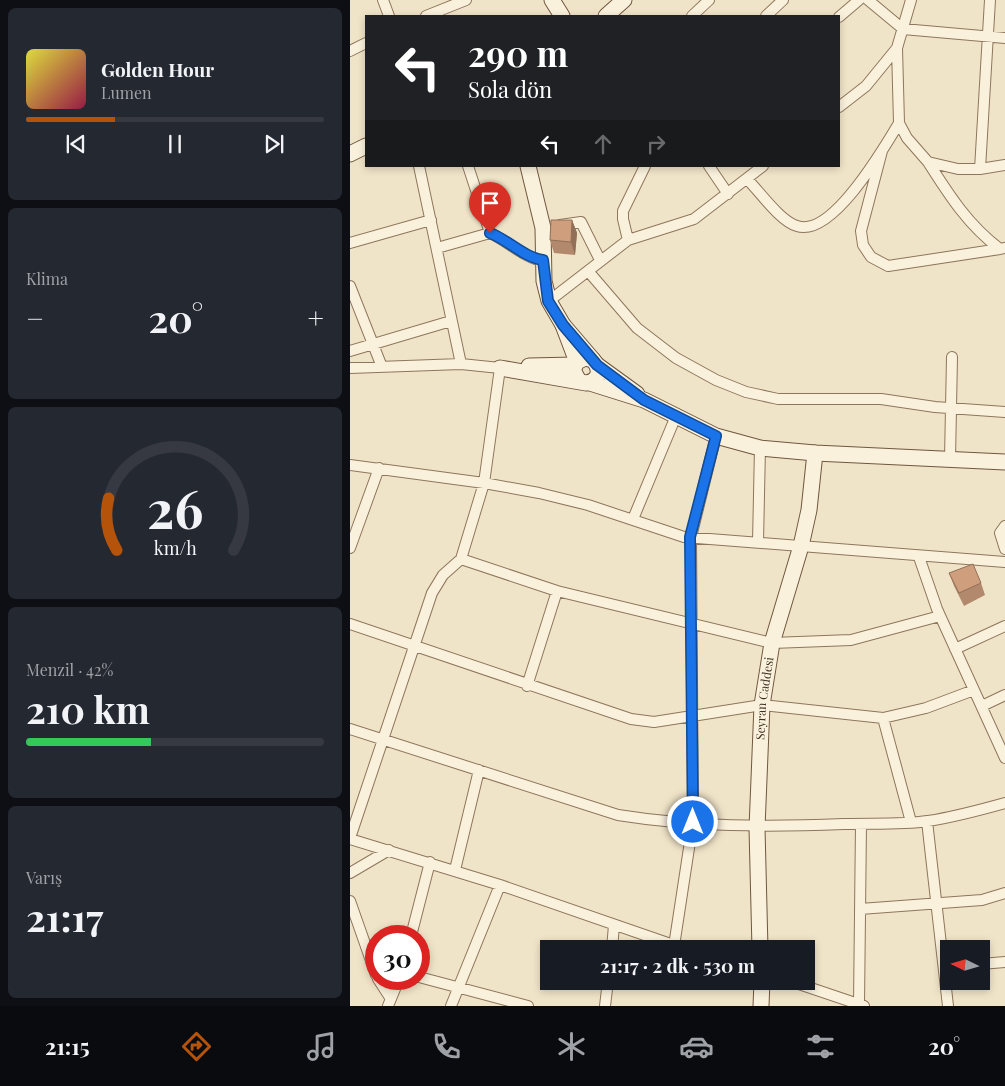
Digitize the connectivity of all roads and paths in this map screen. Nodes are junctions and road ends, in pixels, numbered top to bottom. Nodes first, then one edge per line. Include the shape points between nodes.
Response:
1 (383, 0) edge
2 (466, 0) edge
3 (552, 0) edge
4 (624, 0) edge
5 (710, 0) edge
6 (783, 0) edge
7 (859, 0) edge
8 (868, 0) edge
9 (911, 0) edge
10 (990, 0) edge
11 (389, 15) edge
12 (428, 15) edge
13 (561, 15) edge
14 (607, 15) edge
15 (693, 15) edge
16 (767, 15) edge
17 (840, 16) edge
18 (903, 29) junction
19 (987, 37) junction
20 (1005, 38) edge
21 (365, 44) edge
22 (897, 48) junction
23 (350, 51) edge
24 (840, 106) edge
25 (899, 123) junction
26 (365, 146) edge
27 (882, 151) junction
28 (350, 154) edge
29 (928, 162) junction
30 (1005, 165) edge
31 (419, 167) edge
32 (468, 167) edge
33 (528, 167) edge
34 (645, 167) edge
35 (710, 167) edge
36 (762, 167) edge
37 (980, 168) junction
38 (748, 179) junction
39 (728, 194) junction
40 (432, 220) junction
41 (543, 228) junction
42 (490, 233) junction
43 (628, 240) junction
44 (350, 244) edge
45 (437, 248) junction
46 (1002, 249) edge
47 (543, 260) junction
48 (600, 260) junction
49 (588, 271) junction
50 (350, 286) edge
51 (548, 301) junction
52 (451, 321) junction
53 (563, 325) junction
54 (373, 344) junction
55 (350, 351) edge
56 (952, 357) dead end
57 (595, 363) junction
58 (461, 364) junction
59 (576, 364) junction
60 (382, 367) junction
61 (350, 368) edge
62 (500, 368) junction
63 (584, 382) junction
64 (644, 400) junction
65 (951, 408) junction
66 (1005, 412) edge
67 (676, 416) junction
68 (716, 436) junction
69 (760, 448) junction
70 (815, 453) junction
71 (950, 459) junction
72 (1005, 462) edge
73 (350, 465) edge
74 (379, 468) junction
75 (484, 482) junction
76 (632, 519) junction
77 (1005, 526) edge
78 (690, 537) junction
79 (758, 542) junction
80 (801, 546) junction
81 (350, 548) edge
82 (1005, 549) edge
83 (919, 557) junction
84 (462, 559) junction
85 (1005, 562) edge
86 (557, 591) junction
87 (940, 616) junction
88 (350, 624) edge
89 (691, 625) junction
90 (1005, 626) edge
91 (772, 643) junction
92 (412, 646) junction
93 (955, 649) junction
94 (527, 686) junction
95 (974, 690) junction
96 (1005, 695) edge
97 (762, 705) junction
98 (982, 706) junction
99 (693, 718) junction
100 (883, 718) junction
101 (350, 728) edge
102 (382, 739) junction
103 (1005, 758) edge
104 (479, 770) junction
105 (1005, 803) edge
106 (927, 821) junction
107 (693, 822) junction
108 (911, 822) junction
109 (861, 824) junction
110 (757, 828) junction
111 (350, 838) edge
112 (390, 850) junction
113 (430, 862) junction
114 (454, 870) junction
115 (350, 873) edge
116 (500, 885) junction
117 (1005, 893) edge
118 (350, 901) edge
119 (937, 904) junction
120 (860, 909) junction
121 (414, 925) edge
122 (614, 925) junction
123 (613, 940) edge
124 (658, 940) edge
125 (680, 940) edge
126 (760, 940) edge
127 (943, 940) edge
128 (365, 943) edge
129 (1005, 962) edge
130 (990, 963) edge
131 (430, 980) edge
132 (458, 987) junction
133 (815, 989) edge
134 (384, 990) edge
135 (395, 990) edge
136 (607, 990) edge
137 (762, 990) edge
138 (948, 990) edge
139 (390, 1002) edge
140 (862, 1005) edge
141 (451, 1006) edge
142 (528, 1006) edge
143 (604, 1006) edge
144 (761, 1006) edge
145 (948, 1006) edge

1 - 11 street
2 - 12 street
3 - 13 street
4 - 14 street
5 - 15 street
6 - 16 street
7 - 17 street
8 - 18 street
9 - 18 street
10 - 19 street
18 - 19 street
18 - 22 street
19 - 20 street
19 - 37 street
21 - 23 street
22 - 24 street via 866,86
22 - 25 street
25 - 27 street
25 - 29 street via 907,138
26 - 28 street
27 - 38 street via 854,190 824,220 806,228 789,223
27 - 46 street via 861,231 863,245 871,257 888,266
29 - 37 street via 958,169
29 - 46 street via 963,216
30 - 37 street
31 - 40 street
32 - 42 street
33 - 41 street
34 - 43 street via 623,211
35 - 39 street
36 - 38 street
38 - 39 street
39 - 43 street via 694,219
40 - 44 street
40 - 45 street
41 - 47 street
41 - 48 street via 581,222
42 - 45 street
42 - 47 street via 528,256
43 - 48 street
45 - 52 street
47 - 51 street
48 - 49 street
49 - 51 street
49 - 65 street via 632,322 660,346 716,380 746,392 778,400 881,399
50 - 54 street
51 - 53 street
52 - 54 street
52 - 58 street
53 - 57 street
53 - 59 street
54 - 55 street
54 - 60 street
56 - 65 street
57 - 59 street via 585,358
57 - 63 street via 598,376
57 - 64 street
58 - 60 street
58 - 62 street
59 - 62 street
59 - 63 street via 574,374
60 - 61 street
62 - 63 street
62 - 75 street
63 - 64 street
64 - 67 street
65 - 66 street
65 - 71 street
67 - 68 street
67 - 76 street
68 - 69 street
68 - 78 street
69 - 70 street
69 - 79 street
70 - 71 street
70 - 80 street, Seyran Caddesi via 809,510
71 - 72 street
73 - 74 street
74 - 75 street
74 - 81 street
75 - 76 street via 588,504
75 - 84 street
76 - 78 street
77 - 82 street via 1000,533
78 - 79 street
78 - 89 street
79 - 80 street
80 - 83 street
80 - 91 street, Seyran Caddesi
83 - 85 street
83 - 87 street
84 - 86 street
84 - 92 street via 443,575 432,593
86 - 89 street
86 - 94 street
87 - 91 street via 851,640
87 - 93 street
88 - 92 street
89 - 91 street
89 - 99 street
90 - 93 street
91 - 97 street, Seyran Caddesi
92 - 94 street
92 - 102 street
93 - 95 street
94 - 99 street via 631,720 654,722
95 - 98 street
95 - 100 street via 926,708
96 - 98 street
97 - 99 street
97 - 100 street
97 - 110 street, Seyran Caddesi
98 - 103 street
99 - 107 street
100 - 108 street
101 - 102 street
102 - 104 street
102 - 111 street
104 - 107 street via 618,815 663,822
104 - 114 street
105 - 106 street
106 - 108 street
106 - 119 street
107 - 110 street
107 - 125 street
108 - 109 street
109 - 110 street
109 - 120 street
110 - 126 street, Seyran Caddesi
111 - 112 street
112 - 113 street
112 - 115 street
113 - 114 street
113 - 121 street
114 - 116 street
116 - 122 street
116 - 132 street
117 - 119 street via 982,900
118 - 128 street
119 - 120 street
119 - 127 street
120 - 140 street
122 - 123 street
122 - 124 street
129 - 130 street
131 - 132 street
132 - 141 street
132 - 142 street
133 - 140 street
134 - 139 street
135 - 139 street
136 - 143 street
137 - 144 street
138 - 145 street

